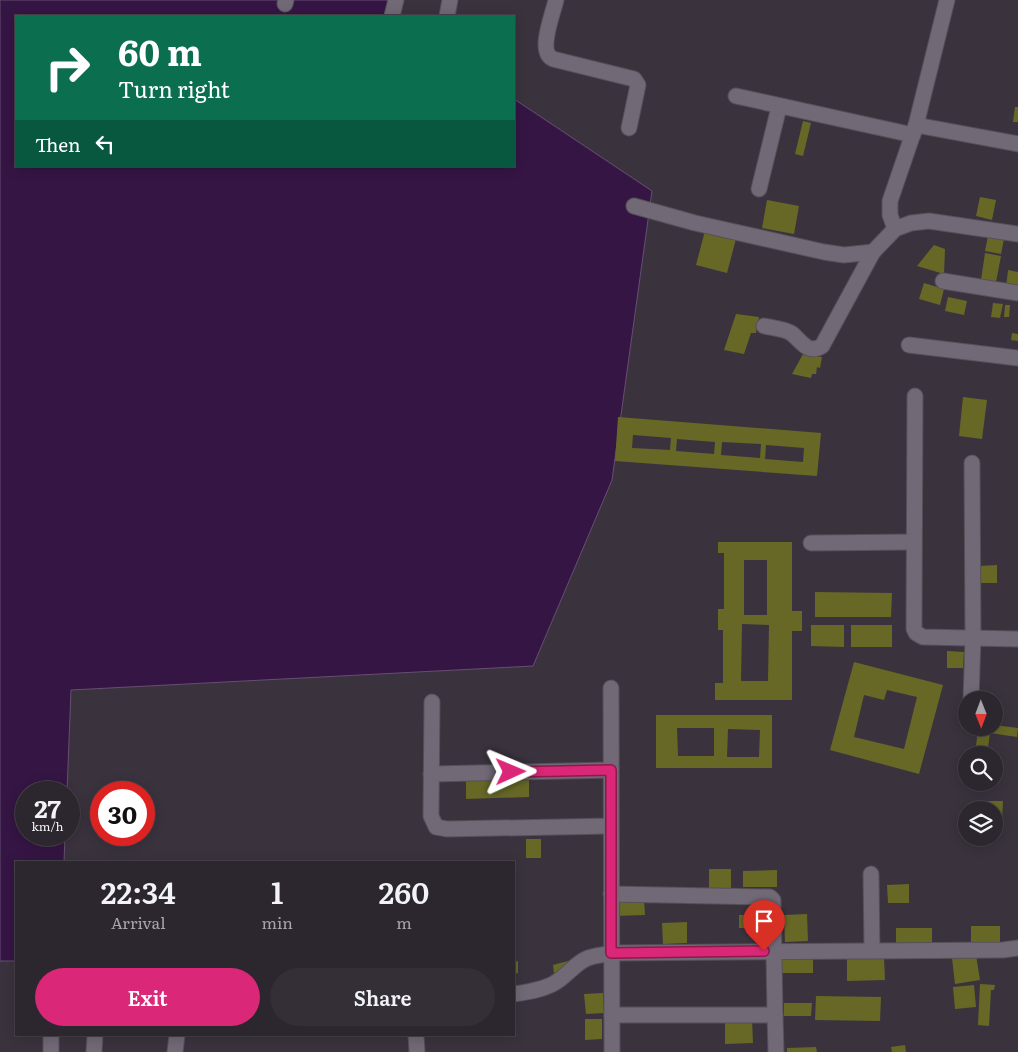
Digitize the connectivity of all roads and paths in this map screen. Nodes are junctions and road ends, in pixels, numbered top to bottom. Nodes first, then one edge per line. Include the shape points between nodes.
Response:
1 (396, 0) edge
2 (450, 0) edge
3 (556, 0) edge
4 (947, 0) edge
5 (392, 15) edge
6 (447, 15) edge
7 (736, 96) dead end
8 (779, 107) junction
9 (629, 128) dead end
10 (914, 130) junction
11 (1018, 144) edge
12 (759, 189) dead end
13 (634, 206) dead end
14 (895, 229) junction
15 (1018, 234) edge
16 (873, 252) junction
17 (943, 281) dead end
18 (1018, 293) edge
19 (764, 326) dead end
20 (909, 345) dead end
21 (1018, 358) edge
22 (915, 396) dead end
23 (972, 463) dead end
24 (914, 542) junction
25 (811, 543) dead end
26 (973, 638) junction
27 (1018, 639) edge
28 (612, 688) dead end
29 (971, 691) edge
30 (432, 702) dead end
31 (611, 770) junction
32 (431, 774) junction
33 (611, 826) junction
34 (871, 874) dead end
35 (611, 894) junction
36 (1018, 948) edge
37 (775, 950) junction
38 (872, 951) junction
39 (611, 953) junction
40 (515, 994) edge
41 (612, 1015) junction
42 (775, 1015) junction
43 (52, 1036) edge
44 (96, 1036) edge
45 (177, 1036) edge
46 (416, 1036) edge
47 (50, 1052) edge
48 (94, 1052) edge
49 (175, 1052) edge
50 (417, 1052) edge
51 (612, 1052) edge
52 (776, 1052) edge

1 - 5 street
2 - 6 street
3 - 9 street via 545,43 546,54 553,59 634,79 638,85
4 - 10 street
7 - 8 street
8 - 10 street
8 - 12 street
10 - 11 street
10 - 14 street via 890,201
13 - 16 street via 680,220 824,252 844,255
14 - 15 street via 929,221
14 - 16 street
16 - 19 street via 822,346 807,347 791,333
17 - 18 street
20 - 21 street
22 - 24 street
23 - 26 street
24 - 25 street
24 - 26 street via 916,633 923,637
26 - 27 street
26 - 29 street
28 - 31 street
30 - 32 street
31 - 32 street
31 - 33 street
32 - 33 street via 431,816 436,827
33 - 35 street
34 - 38 street
35 - 37 street via 770,897 774,902
35 - 39 street
36 - 38 street
37 - 38 street
37 - 39 street
37 - 42 street
39 - 40 street via 586,958 559,981
39 - 41 street
41 - 42 street
41 - 51 street
42 - 52 street
43 - 47 street
44 - 48 street
45 - 49 street
46 - 50 street

